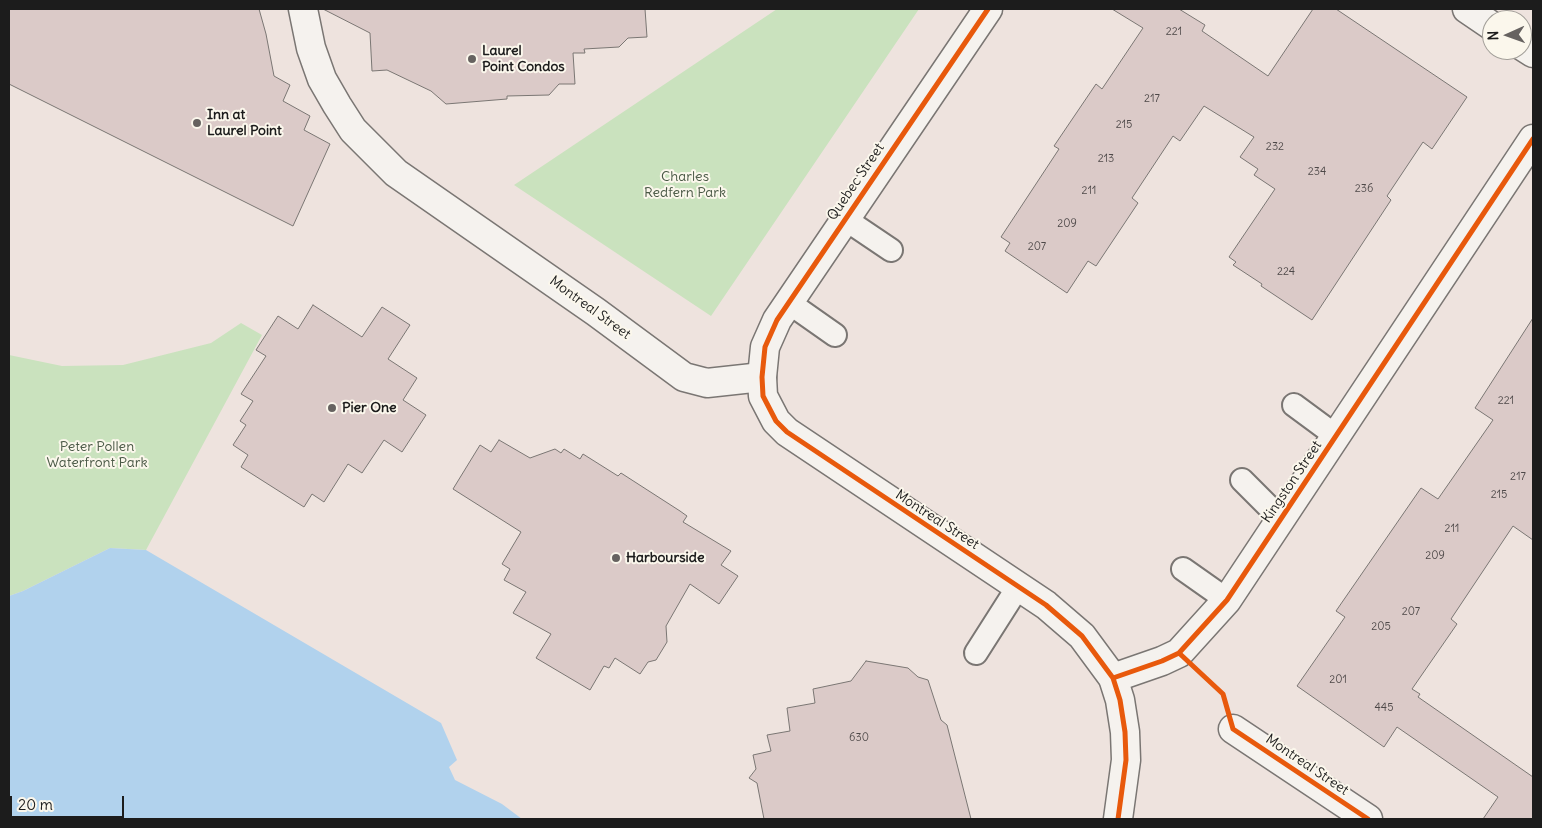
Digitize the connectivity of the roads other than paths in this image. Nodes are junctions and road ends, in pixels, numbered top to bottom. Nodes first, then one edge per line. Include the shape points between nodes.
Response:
1 (303, 9) edge
2 (988, 9) edge
3 (1467, 9) edge
4 (1482, 19) edge
5 (1533, 139) edge
6 (845, 219) junction
7 (891, 250) dead end
8 (788, 302) junction
9 (835, 334) dead end
10 (762, 377) junction
11 (1294, 405) dead end
12 (1336, 436) junction
13 (1242, 480) dead end
14 (1281, 518) junction
15 (1183, 569) dead end
16 (1018, 586) junction
17 (1227, 600) junction
18 (976, 653) dead end
19 (1113, 678) junction
20 (1233, 729) dead end
21 (1118, 819) edge
22 (1368, 819) edge

1 - 10 street, Montreal Street via 310,48 336,105 353,130 396,173 684,377 707,383
2 - 6 street, Quebec Street
3 - 4 street
5 - 12 street, Kingston Street
6 - 7 lane
6 - 8 street, Quebec Street
8 - 9 lane
8 - 10 street, Quebec Street via 765,347
10 - 16 street, Montreal Street via 763,396 768,408 787,432
11 - 12 lane
12 - 14 street, Kingston Street
13 - 14 lane
14 - 17 street, Kingston Street
15 - 17 lane
16 - 18 lane
16 - 19 street, Montreal Street via 1082,636
17 - 19 street, Kingston Street via 1179,653
19 - 21 street via 1120,700 1126,760
20 - 22 street, Montreal Street

